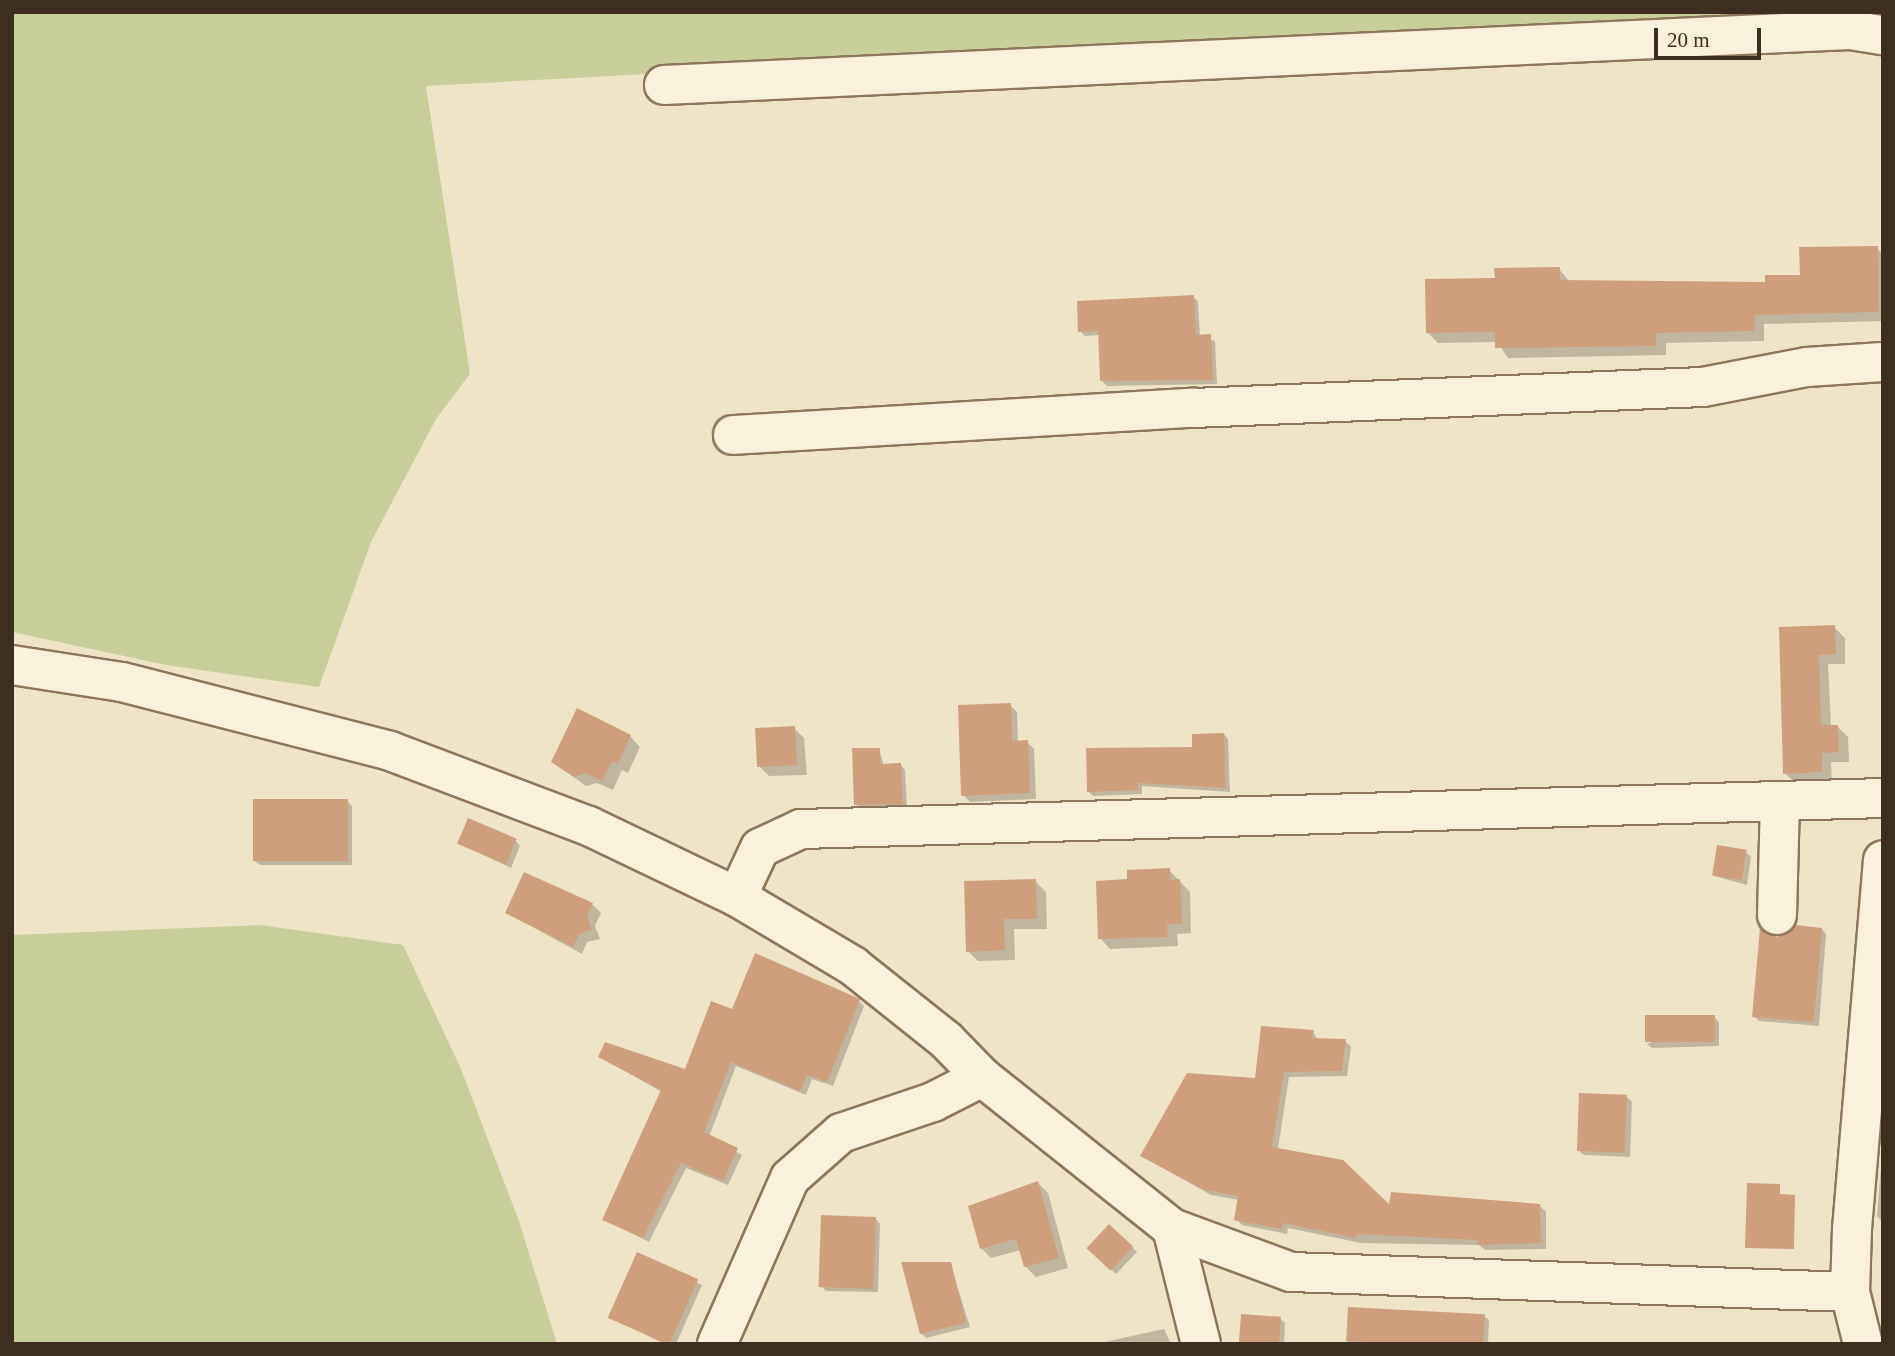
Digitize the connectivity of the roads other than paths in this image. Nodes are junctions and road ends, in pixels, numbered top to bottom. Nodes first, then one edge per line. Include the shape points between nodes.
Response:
1 (1883, 35) edge
2 (664, 85) dead end
3 (1883, 362) edge
4 (733, 435) dead end
5 (12, 665) edge
6 (1883, 798) edge
7 (1780, 801) junction
8 (1883, 860) edge
9 (737, 897) junction
10 (1777, 915) dead end
11 (982, 1077) junction
12 (1172, 1228) junction
13 (1850, 1292) junction
14 (717, 1344) edge
15 (1201, 1344) edge
16 (1863, 1344) edge

1 - 2 street via 1836,31
3 - 4 street via 1807,367 1703,387 1193,408
5 - 9 street via 122,681 390,751 589,826
6 - 7 street
7 - 9 street via 801,829 760,848
7 - 10 street
8 - 13 street
9 - 11 street via 853,966 946,1040
11 - 12 street
11 - 14 street via 933,1102 841,1133 790,1178
12 - 13 street via 1291,1272
12 - 15 street
13 - 16 street

